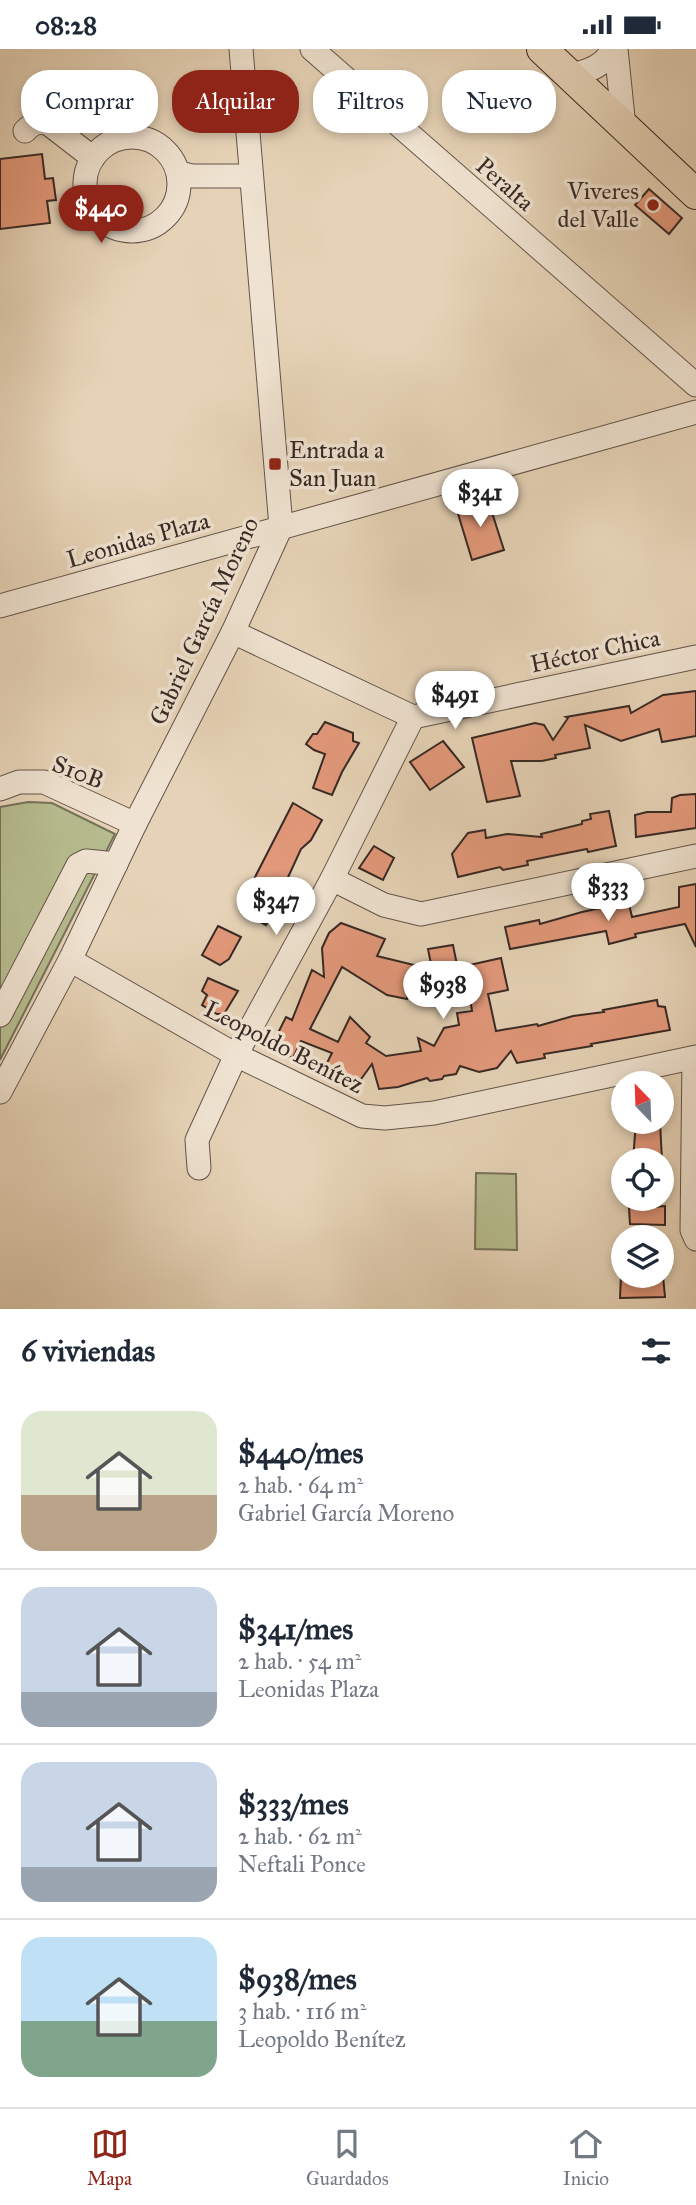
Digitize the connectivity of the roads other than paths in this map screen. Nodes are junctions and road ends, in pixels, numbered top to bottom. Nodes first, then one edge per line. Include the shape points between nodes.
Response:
1 (241, 49) edge
2 (312, 49) edge
3 (542, 49) edge
4 (614, 49) edge
5 (572, 75) junction
6 (624, 127) junction
7 (61, 133) edge
8 (93, 158) junction
9 (178, 173) junction
10 (251, 176) junction
11 (696, 194) edge
12 (696, 385) edge
13 (696, 412) edge
14 (281, 527) junction
15 (0, 606) edge
16 (233, 632) junction
17 (696, 657) edge
18 (413, 717) junction
19 (0, 789) edge
20 (135, 824) junction
21 (696, 856) edge
22 (116, 864) junction
23 (332, 879) junction
24 (70, 960) junction
25 (0, 1015) edge
26 (236, 1055) junction
27 (695, 1057) edge
28 (0, 1092) edge
29 (199, 1168) dead end
30 (696, 1239) edge

1 - 10 street, Gabriel García Moreno
2 - 12 street, Peralta
3 - 5 main road
4 - 5 street via 593,69
4 - 6 street
5 - 6 main road
6 - 11 main road
7 - 8 street
8 - 9 street via 114,141 146,139 161,146
8 - 9 street via 86,174 90,207 101,220 124,230 149,228 163,219 174,207
9 - 10 street
10 - 14 street, Gabriel García Moreno
13 - 14 street, Leonidas Plaza
14 - 15 street, Leonidas Plaza
14 - 16 street, Gabriel García Moreno
16 - 18 street
16 - 20 street, Gabriel García Moreno
17 - 18 street, Héctor Chica
18 - 23 street
19 - 20 street, S10B via 19,782 44,782
20 - 22 street, Gabriel García Moreno
21 - 23 street via 421,914 383,905
22 - 24 street, Gabriel García Moreno
22 - 25 street via 86,861 78,865
23 - 26 street
24 - 26 street, Leopoldo Benítez
24 - 28 street, Gabriel García Moreno
26 - 27 street, Leopoldo Benítez via 352,1113 385,1118 434,1114
26 - 29 street via 197,1140
27 - 30 street via 692,1230

